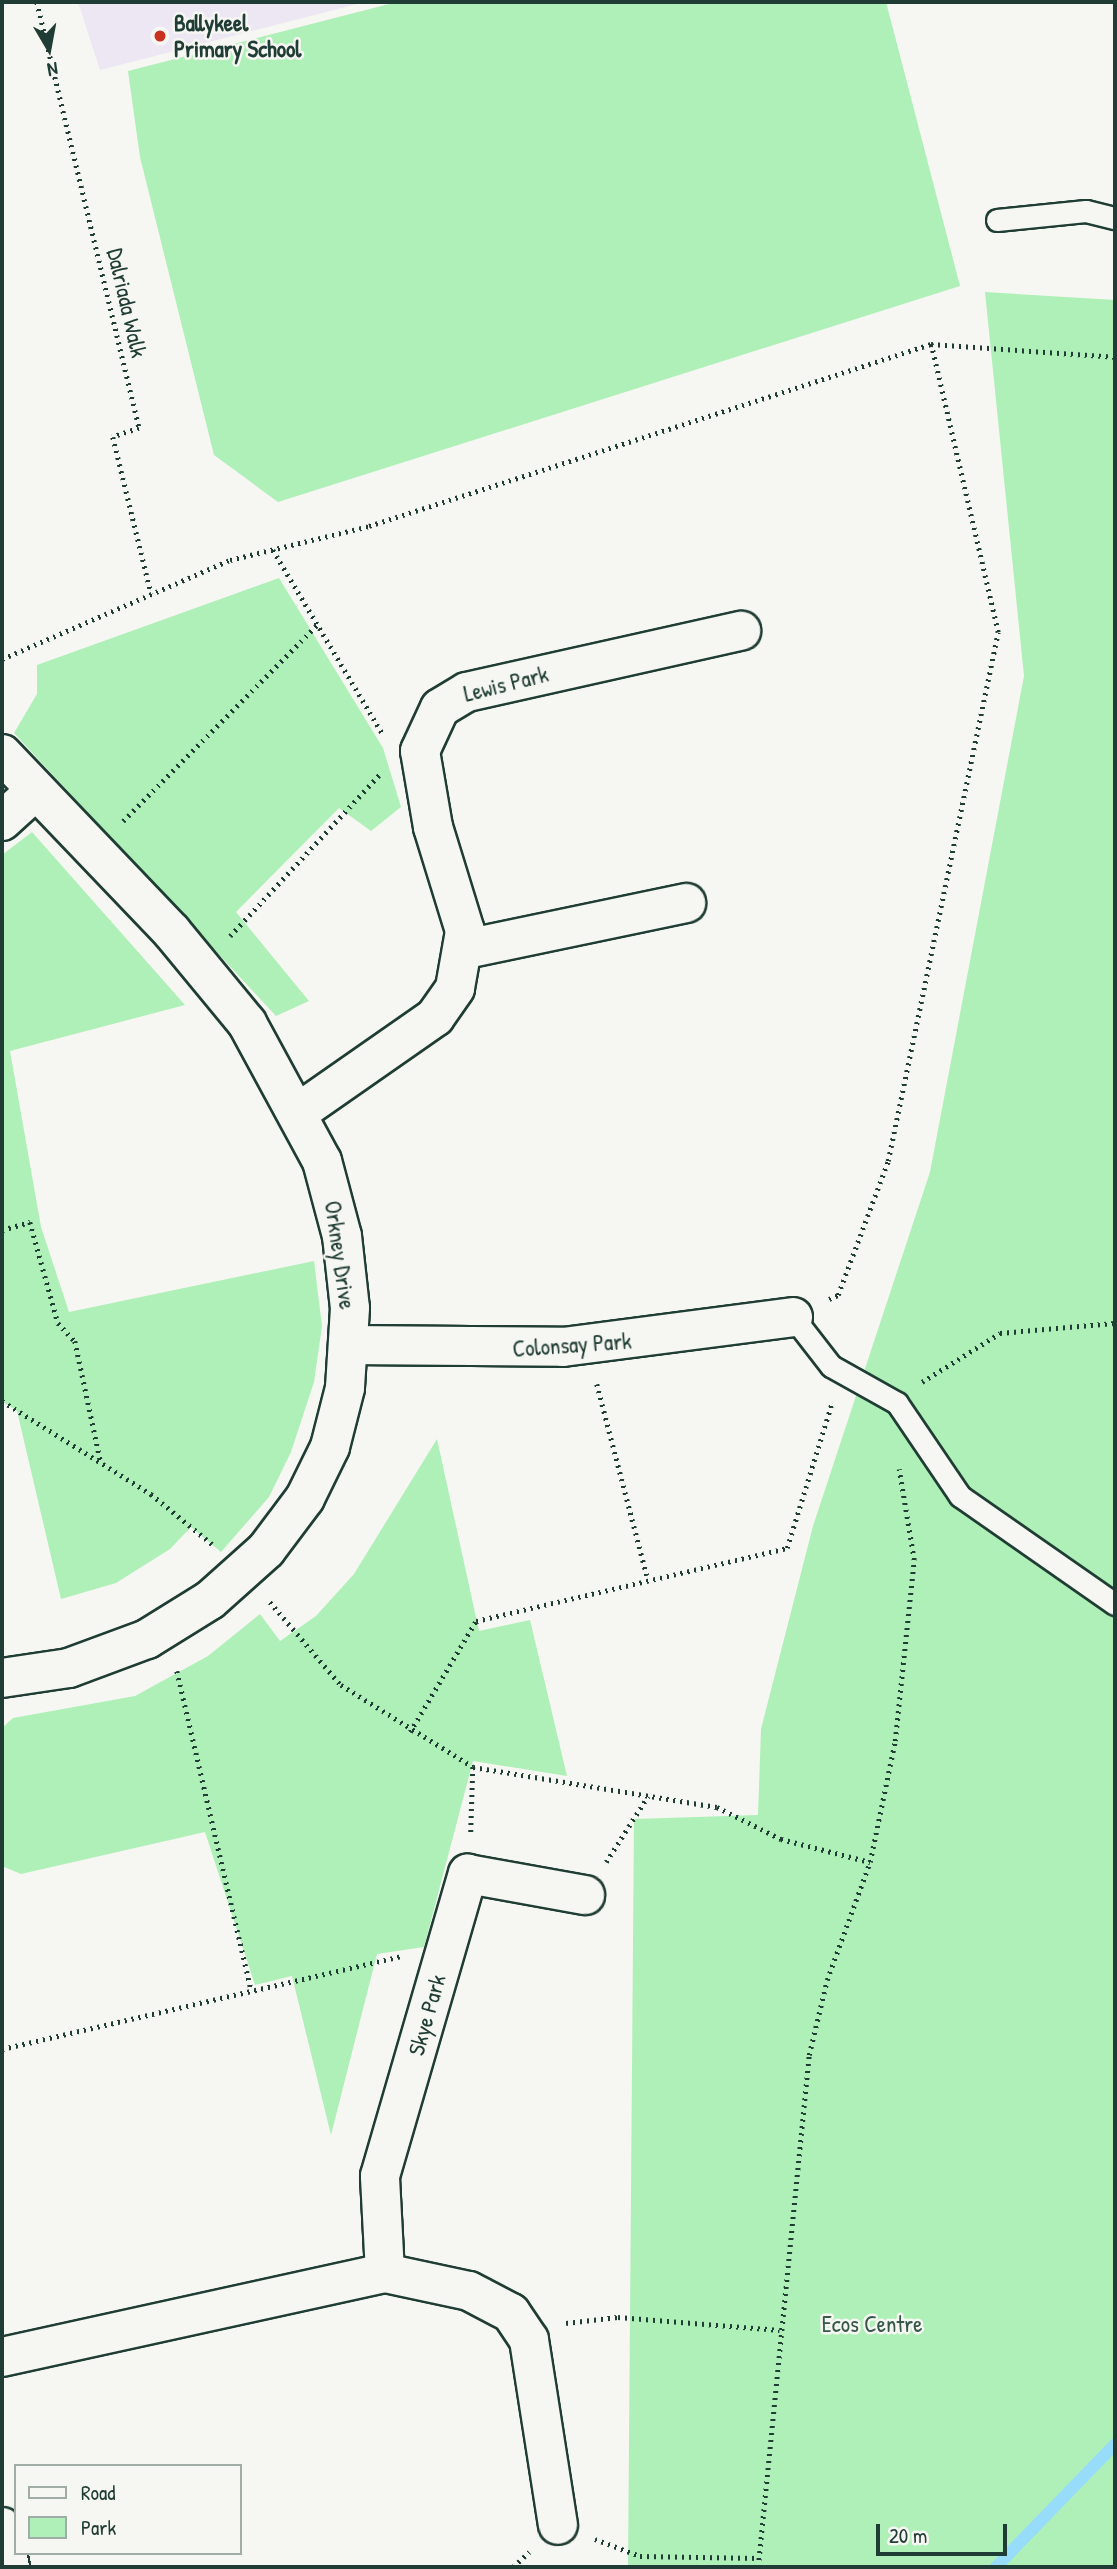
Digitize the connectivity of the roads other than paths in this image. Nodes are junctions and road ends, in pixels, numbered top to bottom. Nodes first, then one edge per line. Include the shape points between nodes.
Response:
1 (1115, 218) edge
2 (997, 220) dead end
3 (741, 631) dead end
4 (2, 754) edge
5 (35, 791) junction
6 (2, 821) edge
7 (686, 903) dead end
8 (466, 949) junction
9 (299, 1112) junction
10 (793, 1317) joint
11 (349, 1345) junction
12 (1115, 1604) edge
13 (2, 1678) edge
14 (585, 1895) road end
15 (386, 2273) junction
16 (2, 2357) edge
17 (558, 2525) road end
18 (2, 2527) edge
19 (10, 2567) edge

1 - 2 lane via 1086,211
3 - 8 street, Lewis Park via 461,694 431,718 410,756
4 - 5 street, Orkney Drive
5 - 6 street
5 - 9 street, Orkney Drive via 202,967 247,1023
7 - 8 street
8 - 9 street, Lewis Park via 455,988 435,1017
9 - 11 street, Orkney Drive via 322,1161 342,1236
10 - 11 street, Colonsay Park via 586,1345 468,1350
10 - 12 lane via 842,1372 897,1403 960,1496
11 - 13 street, Orkney Drive via 341,1408 323,1465 286,1525 244,1571 168,1628 69,1668
14 - 15 street, Skye Park via 468,1874 380,2176
15 - 16 street
15 - 17 street via 483,2296 523,2328
18 - 19 street

